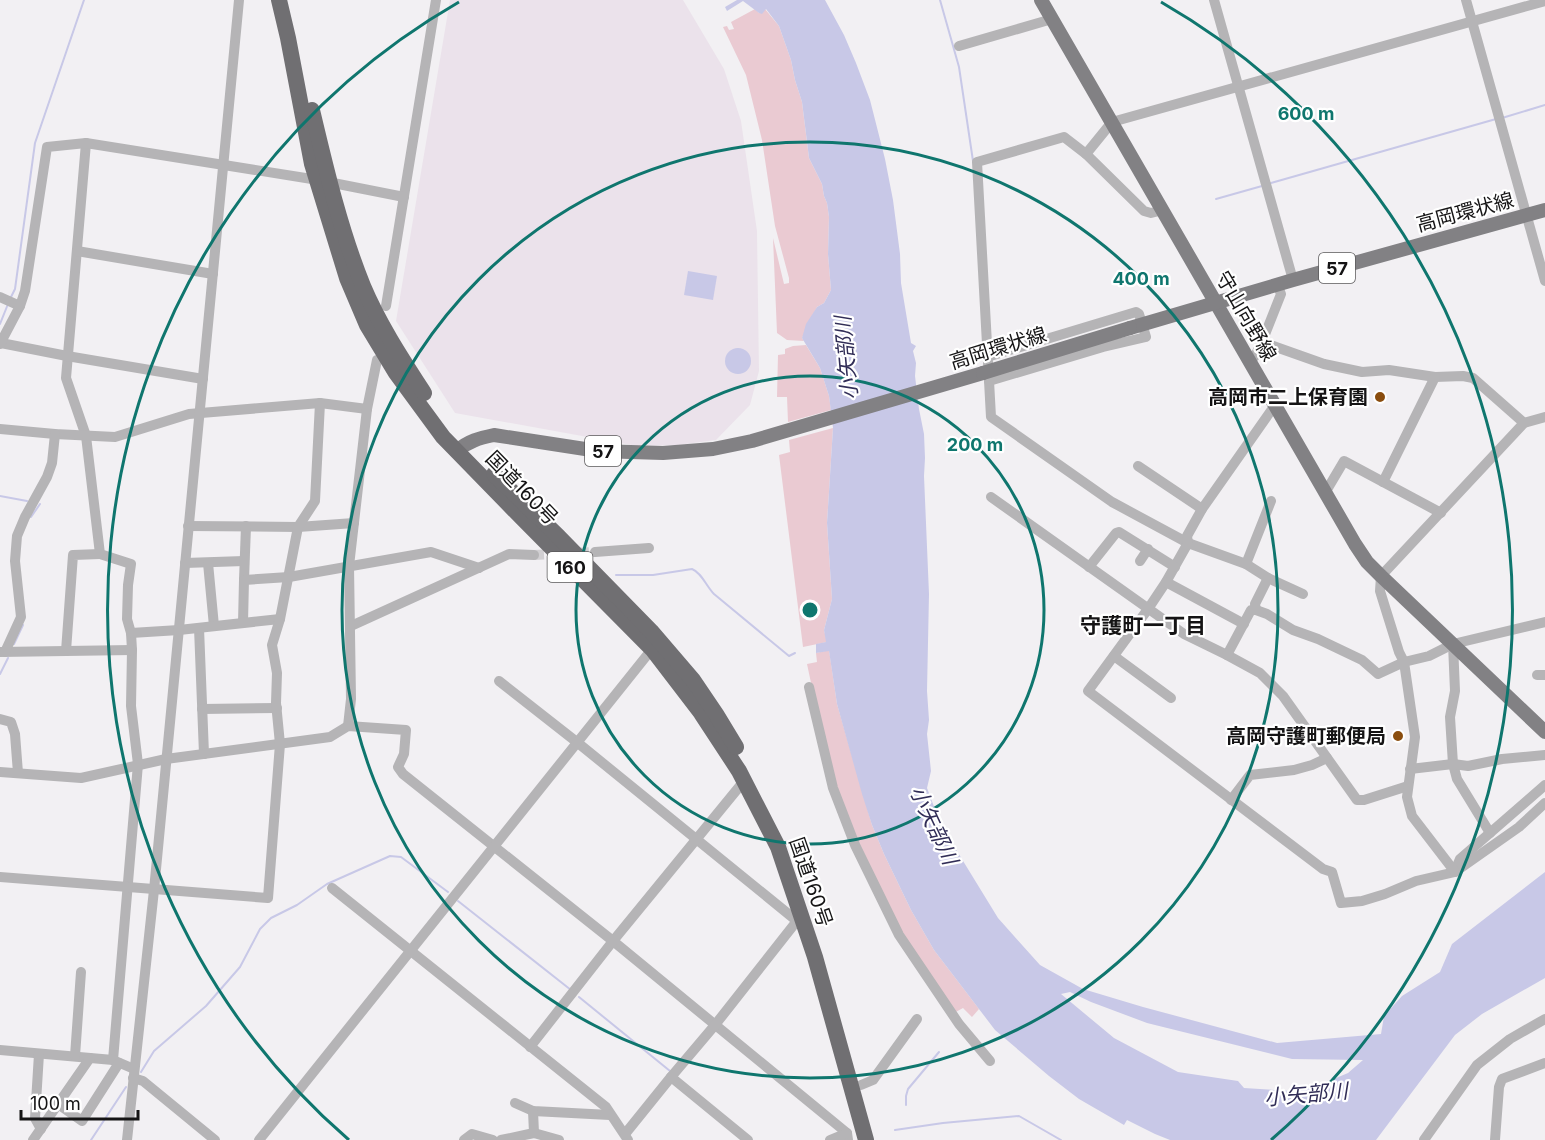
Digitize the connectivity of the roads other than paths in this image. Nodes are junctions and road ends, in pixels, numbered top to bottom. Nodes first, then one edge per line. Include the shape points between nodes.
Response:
1 (239, 0) edge
2 (279, 0) edge
3 (290, 0) edge
4 (436, 0) edge
5 (1041, 0) edge
6 (1214, 0) edge
7 (1466, 0) edge
8 (1545, 1) edge
9 (1052, 19) junction
10 (1472, 21) junction
11 (959, 46) dead end
12 (1238, 86) junction
13 (1112, 122) junction
14 (86, 143) junction
15 (1086, 154) junction
16 (223, 166) junction
17 (324, 182) junction
18 (404, 197) junction
19 (1163, 210) junction
20 (1545, 210) edge
21 (1527, 215) junction
22 (77, 251) junction
23 (213, 274) junction
24 (1293, 280) junction
25 (1545, 281) edge
26 (1277, 284) junction
27 (9, 302) edge
28 (1216, 302) junction
29 (386, 306) dead end
30 (1136, 326) junction
31 (1262, 342) junction
32 (0, 343) edge
33 (67, 356) junction
34 (987, 357) junction
35 (378, 360) dead end
36 (1249, 362) junction
37 (986, 377) junction
38 (1435, 377) junction
39 (203, 379) junction
40 (320, 403) junction
41 (1275, 405) junction
42 (368, 409) junction
43 (199, 413) junction
44 (1545, 417) edge
45 (1524, 423) junction
46 (0, 429) edge
47 (55, 434) junction
48 (86, 436) junction
49 (461, 447) junction
50 (1138, 466) dead end
51 (1383, 482) junction
52 (1325, 493) junction
53 (991, 497) dead end
54 (1271, 501) dead end
55 (1202, 509) junction
56 (1441, 513) junction
57 (354, 523) junction
58 (188, 525) junction
59 (246, 526) junction
60 (298, 527) junction
61 (1188, 543) junction
62 (649, 548) dead end
63 (1148, 549) junction
64 (595, 552) tunnel mouth
65 (100, 554) junction
66 (534, 555) tunnel mouth
67 (244, 561) junction
68 (1140, 561) dead end
69 (185, 563) junction
70 (208, 563) junction
71 (1246, 564) junction
72 (349, 566) junction
73 (1089, 567) junction
74 (1175, 567) junction
75 (479, 568) junction
76 (1382, 576) junction
77 (289, 577) junction
78 (1268, 578) junction
79 (244, 579) junction
80 (1166, 582) junction
81 (1303, 594) dead end
82 (1148, 609) junction
83 (1256, 610) junction
84 (280, 619) junction
85 (1545, 622) edge
86 (243, 623) junction
87 (1244, 624) junction
88 (214, 626) junction
89 (351, 626) junction
90 (199, 628) junction
91 (179, 630) junction
92 (131, 633) junction
93 (1453, 644) junction
94 (652, 649) junction
95 (132, 650) junction
96 (66, 651) junction
97 (3, 652) edge
98 (1227, 655) junction
99 (1114, 656) junction
100 (1404, 662) junction
101 (500, 681) dead end
102 (809, 687) dead end
103 (1171, 698) dead end
104 (277, 708) junction
105 (202, 709) junction
106 (0, 719) edge
107 (348, 726) junction
108 (1545, 732) edge
109 (578, 743) junction
110 (280, 744) junction
111 (204, 754) junction
112 (1545, 755) edge
113 (1327, 758) junction
114 (166, 759) junction
115 (138, 764) junction
116 (1453, 764) junction
117 (1410, 770) junction
118 (0, 772) edge
119 (18, 774) junction
120 (744, 781) junction
121 (1545, 785) edge
122 (1408, 786) junction
123 (1231, 800) junction
124 (1545, 803) edge
125 (1490, 833) junction
126 (696, 840) junction
127 (493, 847) junction
128 (1455, 872) junction
129 (0, 878) edge
130 (127, 887) junction
131 (332, 888) dead end
132 (154, 890) junction
133 (799, 918) junction
134 (613, 941) junction
135 (411, 950) junction
136 (81, 972) dead end
137 (917, 1019) dead end
138 (1545, 1019) edge
139 (716, 1025) junction
140 (530, 1047) junction
141 (0, 1050) edge
142 (39, 1054) junction
143 (75, 1056) junction
144 (90, 1058) junction
145 (990, 1060) dead end
146 (116, 1061) junction
147 (1545, 1063) edge
148 (134, 1074) junction
149 (671, 1077) junction
150 (861, 1084) junction
151 (515, 1102) dead end
152 (58, 1104) junction
153 (533, 1111) junction
154 (610, 1115) junction
155 (41, 1129) junction
156 (534, 1133) junction
157 (627, 1137) edge
158 (864, 1138) edge
159 (33, 1140) edge
160 (127, 1140) edge
161 (214, 1140) edge
162 (259, 1140) edge
163 (464, 1140) edge
164 (493, 1140) edge
165 (501, 1140) edge
166 (559, 1140) edge
167 (748, 1140) edge
168 (830, 1140) edge
169 (1424, 1140) edge
170 (1496, 1140) edge

1 - 16 street
2 - 17 highway, 国道160号 / 160 via 312,164
3 - 17 highway, 国道160号 / 160
4 - 18 street
5 - 9 main road, 守山向野線
6 - 12 street
7 - 10 street
8 - 10 street
9 - 11 street
9 - 13 main road, 守山向野線
10 - 12 street
10 - 21 street
12 - 13 street
12 - 24 street
13 - 15 street
13 - 19 main road, 守山向野線
14 - 16 street
14 - 22 street
14 - 27 street via 47,147 24,291
15 - 19 street via 1144,212
15 - 34 street via 1064,137 977,162
16 - 17 street
16 - 23 street
17 - 18 street
17 - 49 highway, 国道160号 / 160 via 376,314
18 - 29 street
19 - 28 main road, 守山向野線
20 - 21 main road, 高岡環状線 / 57
21 - 24 main road, 高岡環状線 / 57
21 - 25 street
22 - 23 street
22 - 33 street
23 - 39 street
24 - 26 main road, 高岡環状線 / 57
26 - 28 main road, 高岡環状線 / 57
26 - 31 street via 1281,294
27 - 32 street
28 - 30 main road, 高岡環状線 / 57
28 - 36 main road, 守山向野線
30 - 34 street via 1136,312
30 - 37 main road, 高岡環状線 / 57, bridge
31 - 36 street
31 - 38 street via 1324,364 1362,372 1389,370
32 - 33 street
33 - 39 street
33 - 48 street via 66,378
34 - 37 street
35 - 42 street
36 - 41 main road, 守山向野線
37 - 49 main road, 高岡環状線 / 57 via 964,379 753,441 713,449 663,453 598,451 494,435
37 - 61 street via 991,417 1112,502
38 - 45 street via 1473,378
38 - 51 street
39 - 43 street
40 - 42 street
40 - 43 street
40 - 60 street via 315,501
41 - 52 main road, 守山向野線
41 - 55 street
42 - 57 street
43 - 48 street via 115,437
43 - 58 street
44 - 45 street
45 - 56 street
46 - 47 street
47 - 48 street
47 - 97 street via 47,477 17,536 15,561 21,617
48 - 65 street
49 - 94 highway, 国道160号 / 160 via 523,519
49 - 150 highway, 国道160号 / 160 via 651,631 716,714 783,832 816,924
50 - 55 street
51 - 52 street via 1344,461
51 - 56 street
52 - 76 main road, 守山向野線 via 1367,562
53 - 73 street
54 - 71 street
55 - 61 street via 1187,536
56 - 76 street
57 - 60 street
57 - 72 street
58 - 59 street
58 - 69 street
59 - 60 street
59 - 67 street
60 - 77 street
61 - 71 street
61 - 74 street
62 - 64 street
63 - 68 street
63 - 73 street via 1119,532
63 - 74 street
65 - 92 street via 131,564 127,619
65 - 96 street via 73,555
66 - 75 street via 509,554
67 - 70 street
67 - 79 street
69 - 70 street
69 - 91 street
70 - 88 street
71 - 78 street
72 - 75 street via 431,552
72 - 77 street
72 - 89 street
73 - 82 street
74 - 80 street
75 - 89 street
76 - 93 main road, 守山向野線
76 - 100 street via 1380,591
77 - 79 street
77 - 84 street
78 - 81 street
78 - 83 street via 1255,604
79 - 86 street
80 - 82 street
80 - 87 street
82 - 98 street via 1184,634
82 - 99 street
83 - 87 street via 1251,610
83 - 100 street via 1362,660 1378,674
84 - 86 street
84 - 104 street via 272,645
85 - 93 street
86 - 88 street
87 - 98 street
88 - 90 street
89 - 107 street
90 - 91 street
90 - 105 street
91 - 92 street
91 - 114 street
92 - 95 street
93 - 100 street
93 - 108 main road, 守山向野線
93 - 116 street
94 - 109 street
94 - 120 highway, 国道160号 / 160 via 701,712
95 - 96 street
95 - 115 street via 131,706
96 - 97 street
98 - 113 street via 1260,673 1283,696
99 - 103 street
99 - 123 street via 1088,691
100 - 117 street via 1415,737
101 - 109 street
102 - 145 street via 832,788 855,845 899,935 959,1024
104 - 105 street
104 - 110 street
105 - 111 street
106 - 119 street via 11,722 15,734
107 - 110 street via 330,737
107 - 127 street via 406,730 404,754 398,767 403,774
109 - 126 street
109 - 127 street
110 - 111 street
110 - 132 street via 268,898
111 - 114 street
112 - 116 street via 1468,766
113 - 122 street via 1357,800
113 - 123 street via 1294,770 1250,775
114 - 115 street
114 - 132 street
115 - 119 street via 81,777
115 - 130 street
116 - 117 street
116 - 125 street via 1457,779
117 - 122 street
118 - 119 street
120 - 126 street
120 - 133 highway, 国道160号 / 160 via 778,847
121 - 125 street
122 - 128 street via 1412,816
123 - 128 street via 1332,872 1341,903 1362,901 1416,881
124 - 128 street via 1519,827
125 - 128 street via 1460,859
126 - 133 street
126 - 134 street
127 - 134 street
127 - 135 street
129 - 130 street
130 - 132 street
130 - 146 street
131 - 135 street
132 - 148 street
133 - 139 street
133 - 158 highway, 国道160号 / 160 via 815,957
134 - 139 street
134 - 140 street
135 - 140 street
135 - 162 street
136 - 143 street
137 - 150 street via 873,1080
138 - 169 street via 1510,1039 1477,1065
139 - 149 street
139 - 158 street
140 - 154 street via 606,1107
141 - 142 street
142 - 143 street
142 - 155 street via 35,1118
143 - 144 street
144 - 146 street
144 - 152 street
146 - 148 street
146 - 152 street via 82,1121
147 - 170 street via 1502,1080
148 - 160 street
148 - 161 street
149 - 157 street
149 - 167 street
150 - 158 highway, 国道160号 / 160
151 - 153 street
152 - 155 street
153 - 154 street
153 - 156 street
154 - 157 street
155 - 159 street
156 - 165 street
156 - 166 street
158 - 168 street
163 - 164 street via 472,1134

